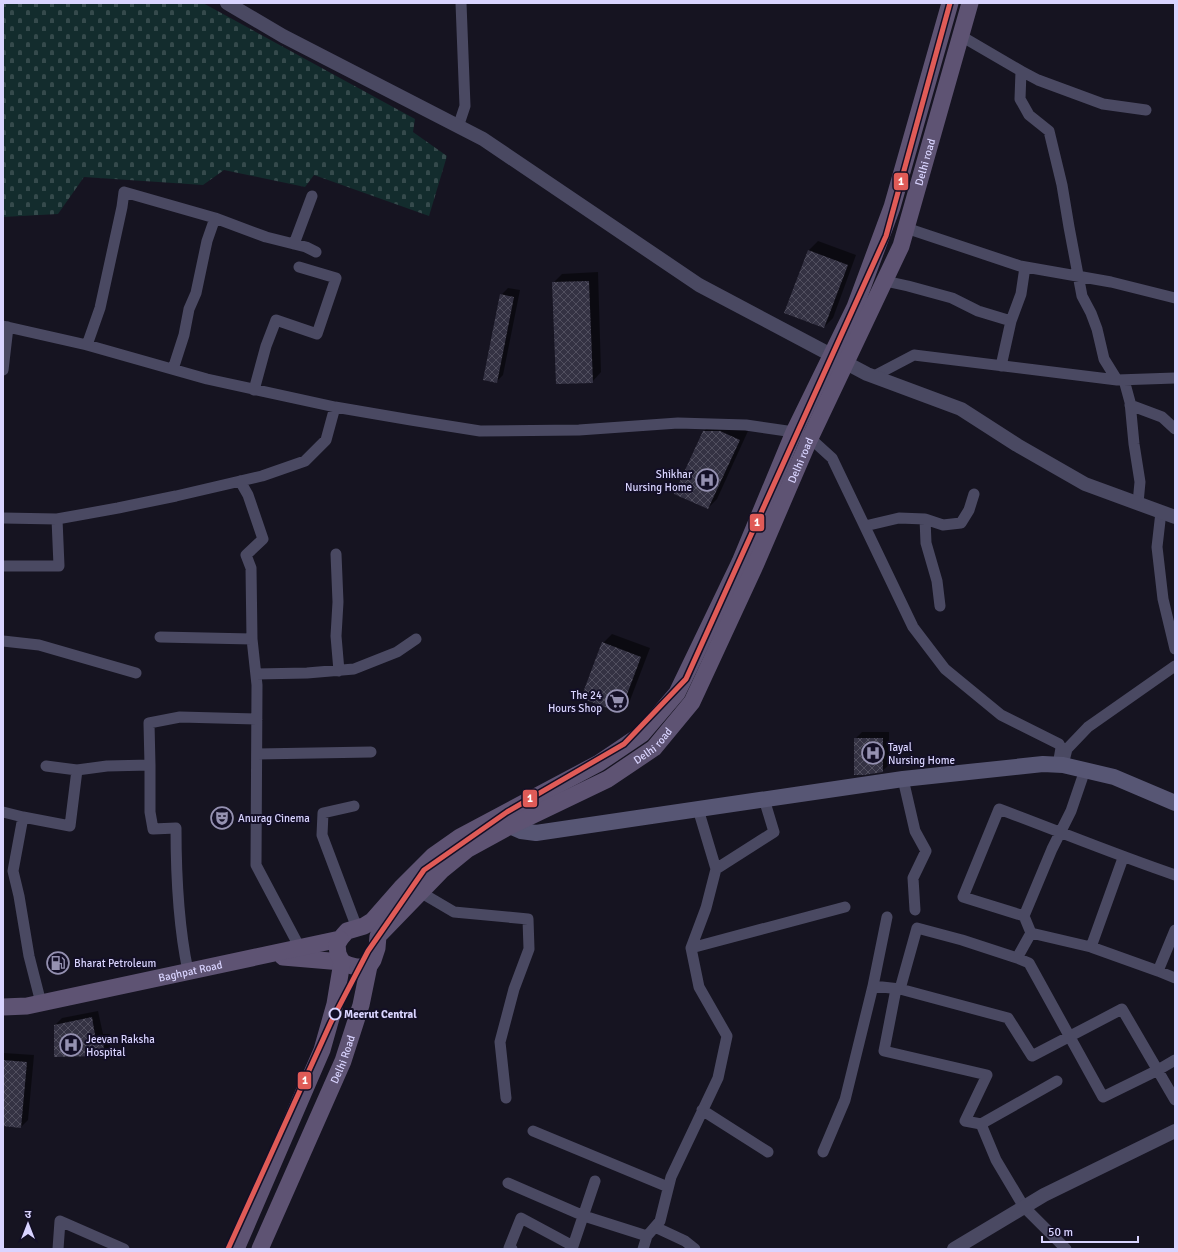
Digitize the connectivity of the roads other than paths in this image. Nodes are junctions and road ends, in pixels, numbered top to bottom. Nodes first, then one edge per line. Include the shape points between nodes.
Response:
1 (227, 3) edge
2 (461, 3) edge
3 (950, 3) edge
4 (970, 3) edge
5 (960, 36) junction
6 (1021, 71) junction
7 (1146, 110) dead end
8 (458, 127) junction
9 (312, 196) dead end
10 (215, 218) junction
11 (906, 228) junction
12 (294, 244) junction
13 (316, 252) dead end
14 (299, 267) dead end
15 (1025, 267) junction
16 (1078, 276) junction
17 (885, 281) junction
18 (1175, 298) edge
19 (1011, 321) junction
20 (6, 326) edge
21 (87, 344) junction
22 (831, 355) junction
23 (846, 363) junction
24 (1001, 366) junction
25 (173, 369) junction
26 (3, 370) edge
27 (874, 376) junction
28 (1175, 378) edge
29 (1121, 380) junction
30 (254, 390) junction
31 (1130, 405) junction
32 (336, 407) junction
33 (1175, 429) edge
34 (794, 432) junction
35 (810, 438) junction
36 (240, 481) junction
37 (974, 494) dead end
38 (1138, 503) junction
39 (1161, 512) junction
40 (1175, 517) edge
41 (3, 518) edge
42 (57, 519) junction
43 (925, 519) junction
44 (865, 526) junction
45 (336, 554) dead end
46 (3, 566) edge
47 (940, 606) dead end
48 (160, 637) dead end
49 (252, 639) junction
50 (416, 639) dead end
51 (3, 641) edge
52 (1175, 649) edge
53 (1175, 666) edge
54 (339, 671) junction
55 (136, 673) dead end
56 (256, 674) junction
57 (257, 718) junction
58 (372, 752) dead end
59 (257, 754) junction
60 (150, 765) junction
61 (1060, 765) junction
62 (46, 766) dead end
63 (77, 770) junction
64 (1085, 770) junction
65 (903, 779) junction
66 (764, 799) junction
67 (1175, 803) edge
68 (536, 805) junction
69 (354, 806) dead end
70 (698, 809) junction
71 (3, 812) edge
72 (23, 817) junction
73 (507, 819) junction
74 (560, 830) junction
75 (1061, 832) junction
76 (1123, 858) junction
77 (716, 869) junction
78 (1175, 875) edge
79 (420, 892) junction
80 (845, 907) dead end
81 (915, 910) dead end
82 (1024, 916) junction
83 (887, 917) dead end
84 (364, 924) junction
85 (1175, 930) edge
86 (1031, 933) junction
87 (340, 939) junction
88 (1091, 947) junction
89 (300, 948) junction
90 (691, 948) junction
91 (263, 956) junction
92 (1017, 958) junction
93 (342, 962) junction
94 (369, 966) junction
95 (188, 971) junction
96 (1158, 971) junction
97 (1175, 978) edge
98 (873, 986) junction
99 (898, 989) junction
100 (34, 1004) junction
101 (3, 1007) edge
102 (3, 1020) edge
103 (1069, 1036) junction
104 (1175, 1060) edge
105 (1158, 1070) junction
106 (1057, 1081) dead end
107 (506, 1098) dead end
108 (1175, 1100) edge
109 (702, 1110) junction
110 (981, 1124) junction
111 (533, 1130) dead end
112 (1175, 1130) edge
113 (768, 1152) dead end
114 (823, 1152) dead end
115 (595, 1181) dead end
116 (508, 1183) dead end
117 (668, 1187) junction
118 (1024, 1207) junction
119 (584, 1216) junction
120 (655, 1227) junction
121 (647, 1236) junction
122 (58, 1249) edge
123 (124, 1249) edge
124 (236, 1249) edge
125 (260, 1249) edge
126 (512, 1249) edge
127 (643, 1249) edge
128 (695, 1249) edge
129 (954, 1249) edge
130 (1066, 1249) edge

1 - 8 street via 283,36
2 - 8 street via 465,106
3 - 22 main road, Delhi Road via 892,207 855,307
4 - 5 main road, Delhi road
5 - 6 street
5 - 11 main road, Delhi road
6 - 7 street via 1038,80 1103,104
6 - 16 street via 1020,99 1029,115 1049,131 1062,185
8 - 22 street via 483,139 699,285
9 - 12 street
10 - 12 street via 266,237
10 - 21 street via 124,192 100,308
10 - 25 street
11 - 15 street
11 - 17 main road, Delhi road
12 - 13 street
14 - 30 street via 336,278 317,334 276,320
15 - 16 street
15 - 19 street via 1021,294
16 - 18 street
16 - 29 street via 1082,296 1097,329 1104,359
17 - 19 street via 952,298 978,311
17 - 23 main road, Delhi road
19 - 24 street
20 - 21 street
20 - 26 street
21 - 25 street
22 - 23 street
22 - 34 main road, Delhi Road
23 - 27 street
23 - 35 main road, Delhi road
24 - 27 street via 914,355
24 - 29 street
25 - 30 street
27 - 38 street via 961,409 1085,484
28 - 29 street
29 - 31 street
30 - 32 street
31 - 33 street via 1162,417
31 - 38 street via 1140,482
32 - 34 street via 480,431 579,430 678,423 746,425
32 - 36 street via 326,440 305,462
34 - 35 street
34 - 68 main road, Delhi Road via 740,562 677,693 642,734
35 - 44 street via 832,458
35 - 68 main road, Delhi road via 692,702 654,748 608,779
36 - 42 street
36 - 49 street via 248,495 263,539 246,555 251,568
37 - 43 street via 961,523 943,525
38 - 39 street
39 - 40 street
39 - 52 street via 1157,547 1163,599
41 - 42 street
42 - 46 street via 59,566
43 - 44 street via 898,518
43 - 47 street via 926,543 937,581
44 - 61 street via 913,627 945,669 1001,715 1058,744 1061,748
45 - 54 street via 336,636
48 - 49 street
49 - 56 street
50 - 54 street via 397,652 354,669
51 - 55 street via 39,645
53 - 61 street via 1088,727 1067,749
54 - 56 street
56 - 57 street
57 - 59 street
57 - 60 street via 180,718 149,723
58 - 59 street
59 - 89 street via 256,865
60 - 63 street
60 - 95 street via 150,812 153,829 176,828 177,881
61 - 64 main road
61 - 65 main road via 1043,764
62 - 63 street
63 - 72 street via 70,826
64 - 67 main road via 1114,777
64 - 75 street
65 - 66 main road
65 - 81 street via 915,831 926,850 913,878
66 - 70 main road
66 - 77 street via 774,832
68 - 73 main road, Delhi Road
68 - 74 main road
69 - 84 street via 323,813 322,835
70 - 74 main road
70 - 77 street
71 - 72 street
72 - 100 street via 13,870 29,956
73 - 74 main road via 521,831 536,833
73 - 79 main road, Delhi Road
73 - 84 main road, Delhi Road via 460,836 433,856
75 - 76 street
75 - 82 street
75 - 82 street via 999,809 963,898
76 - 78 street
76 - 88 street
77 - 90 street via 706,908
79 - 94 main road, Delhi Road via 378,936 377,948
79 - 107 street via 454,912 528,919 529,949 514,989 500,1042
80 - 90 street
82 - 86 street
83 - 98 street
84 - 87 main road, Baghpat Road via 347,931
85 - 96 street
86 - 88 street
86 - 92 street
87 - 89 main road, Baghpat Road
87 - 93 main road, Delhi Road via 337,945
88 - 96 street
89 - 91 main road, Baghpat Road
90 - 109 street via 699,987 727,1036 718,1078
91 - 93 main road
91 - 95 main road, Baghpat Road
92 - 99 street via 917,928
92 - 103 street via 1029,963
93 - 94 main road via 358,968
93 - 124 main road, Delhi Road via 335,1004 322,1050
94 - 125 main road, Delhi Road via 361,1005 343,1061
95 - 100 main road, Baghpat Road
96 - 97 street
98 - 99 street
98 - 114 street via 845,1100
99 - 103 street via 1008,1018 1032,1056
99 - 110 street via 884,1051 987,1075 965,1120
100 - 101 main road, Baghpat Road
100 - 102 main road
103 - 105 street via 1103,1096
103 - 105 street via 1122,1009
104 - 105 street
105 - 108 street
106 - 110 street
109 - 113 street
109 - 117 street
110 - 118 street via 996,1160
111 - 117 street
112 - 118 street
115 - 119 street
116 - 119 street
117 - 120 street via 660,1221
118 - 129 street
118 - 130 street
119 - 121 street
119 - 126 street via 573,1246 521,1218 509,1248
120 - 121 street
120 - 128 street via 685,1241
121 - 127 street
122 - 123 street via 60,1221

